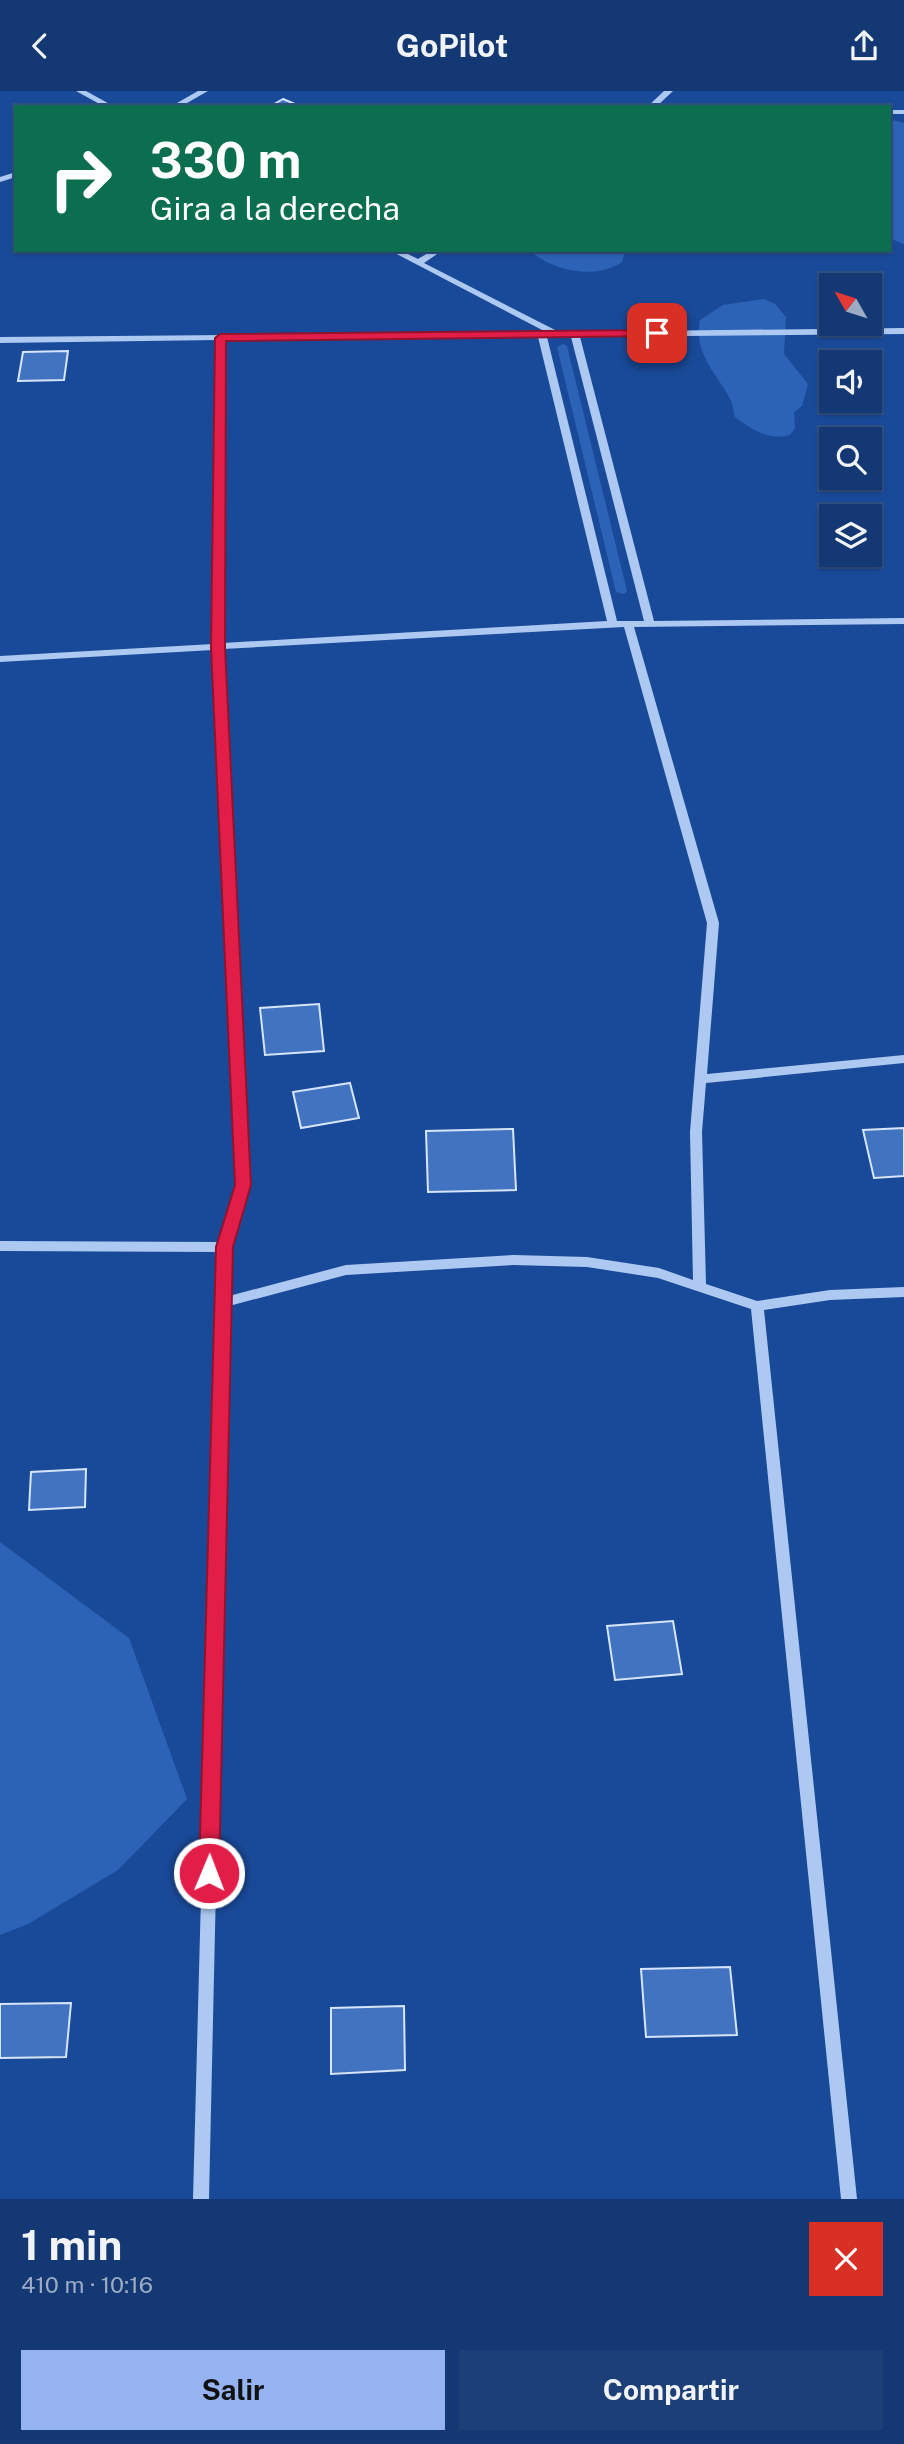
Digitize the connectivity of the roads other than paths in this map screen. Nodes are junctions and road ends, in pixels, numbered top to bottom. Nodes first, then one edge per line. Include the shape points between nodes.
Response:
1 (80, 91) edge
2 (204, 91) edge
3 (669, 91) edge
4 (107, 105) edge
5 (178, 105) edge
6 (654, 105) edge
7 (397, 252) edge
8 (436, 252) edge
9 (418, 263) junction
10 (904, 331) edge
11 (542, 334) junction
12 (556, 334) junction
13 (575, 334) junction
14 (220, 338) junction
15 (0, 340) edge
16 (904, 621) edge
17 (650, 622) junction
18 (628, 623) junction
19 (613, 624) junction
20 (218, 647) junction
21 (0, 659) edge
22 (904, 1059) edge
23 (701, 1079) junction
24 (0, 1246) edge
25 (224, 1247) junction
26 (700, 1287) junction
27 (904, 1292) edge
28 (223, 1303) junction
29 (757, 1306) junction
30 (201, 2199) edge
31 (849, 2199) edge

1 - 4 street
2 - 5 street
3 - 6 street
7 - 9 street
8 - 9 street
9 - 12 street
10 - 13 street
11 - 12 street
11 - 14 street
11 - 19 street
12 - 13 street
13 - 17 street
14 - 15 street
14 - 20 street
16 - 17 street
17 - 18 street
18 - 19 street
18 - 23 street via 713,923
19 - 20 street
20 - 21 street
20 - 25 street via 243,1185
22 - 23 street
23 - 26 street via 696,1132
24 - 25 street
25 - 28 street
26 - 28 street via 659,1273 587,1262 487,1261 346,1270
26 - 29 street
27 - 29 street via 830,1295
28 - 30 street
29 - 31 street

